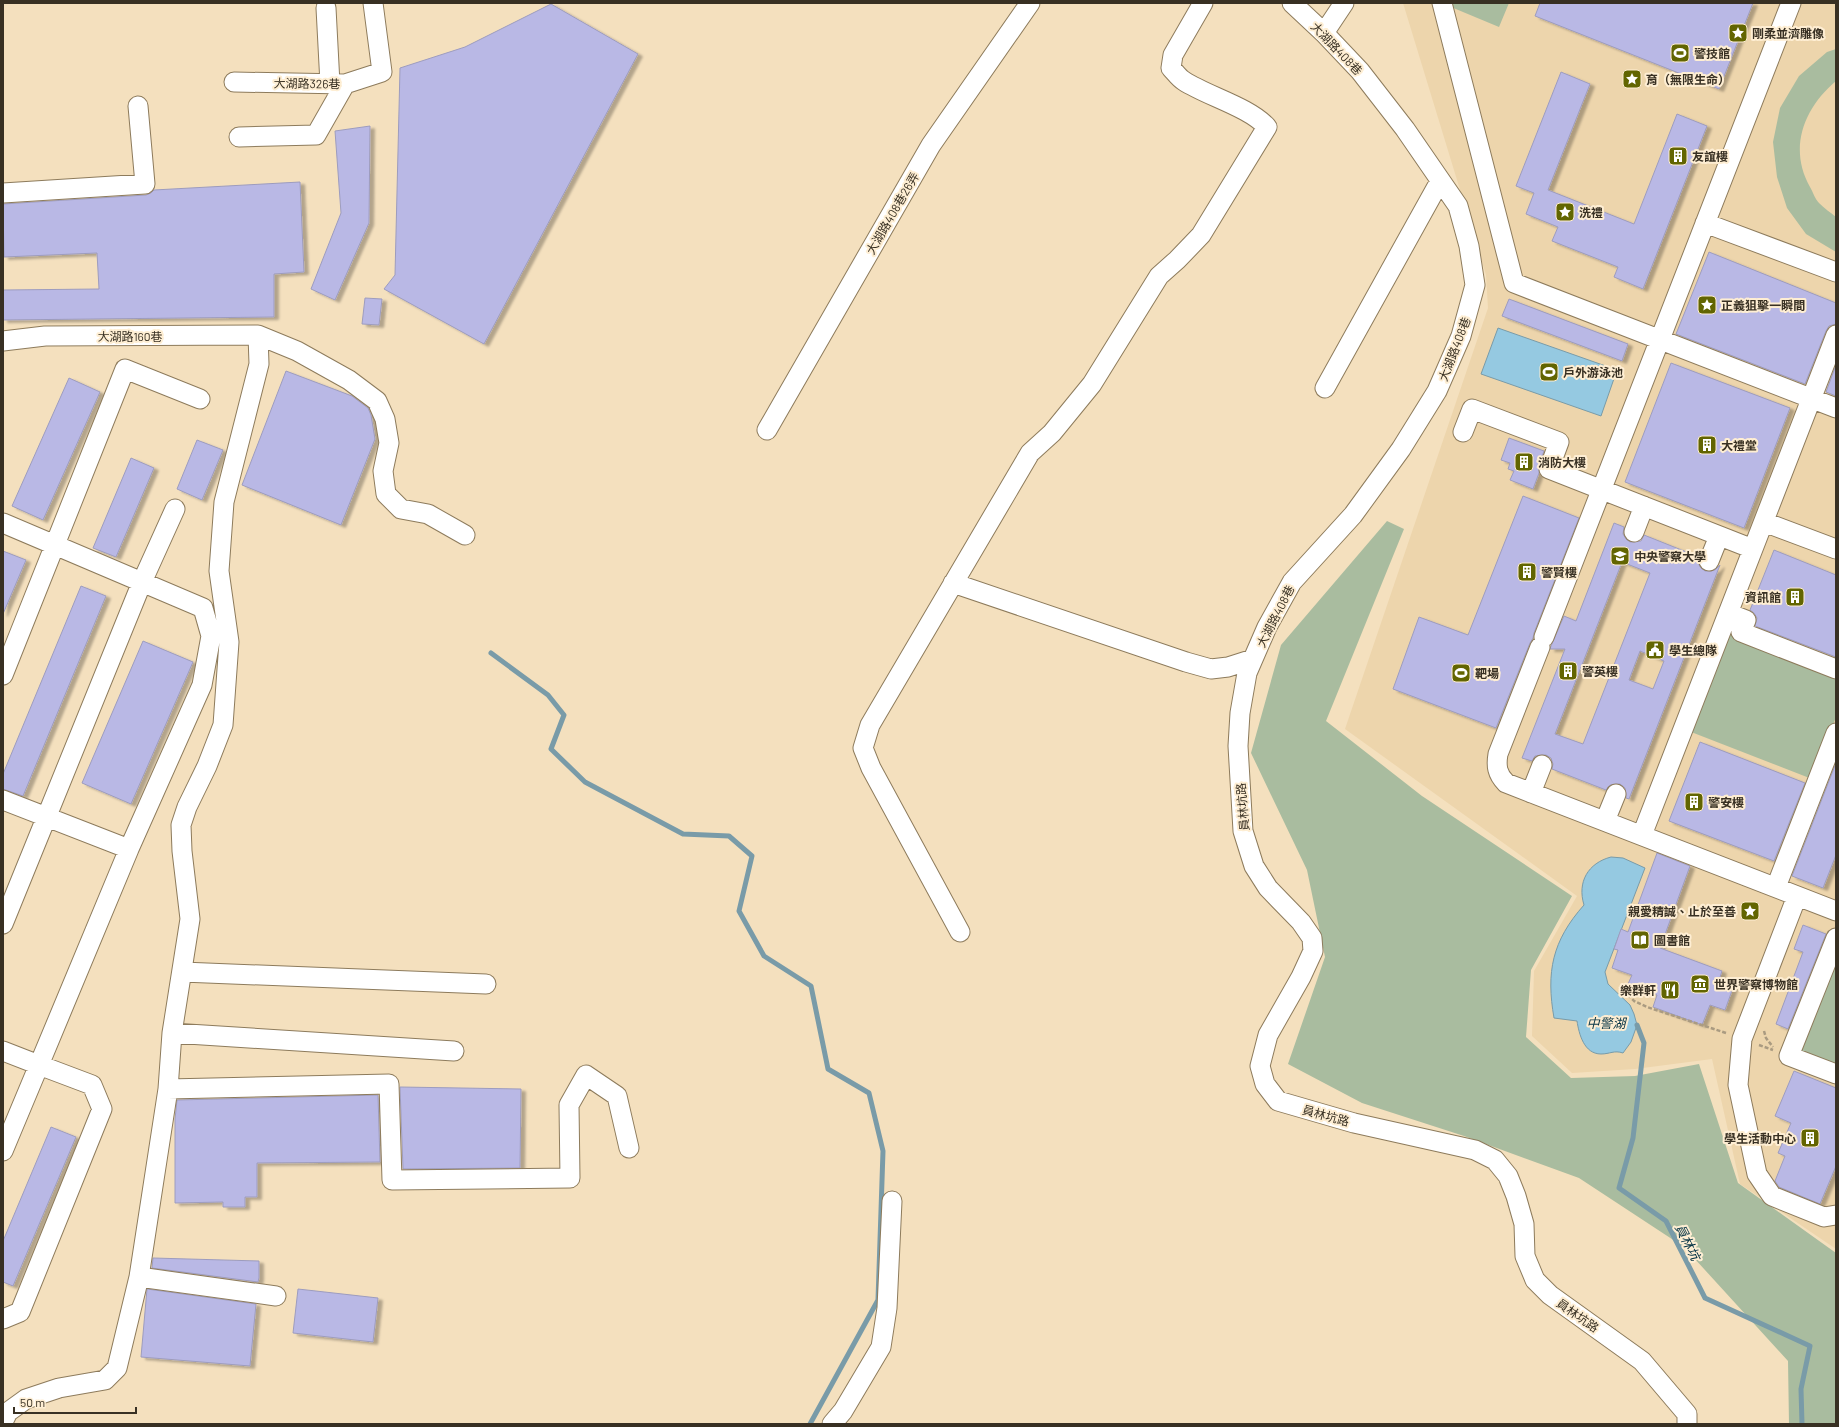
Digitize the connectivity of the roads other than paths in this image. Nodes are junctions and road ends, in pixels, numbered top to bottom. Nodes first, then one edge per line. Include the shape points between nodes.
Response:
1 (373, 3) edge
2 (1030, 3) edge
3 (1203, 3) edge
4 (1292, 3) edge
5 (1344, 3) edge
6 (1442, 3) edge
7 (1791, 3) edge
8 (326, 8) dead end
9 (1324, 33) junction
10 (234, 82) dead end
11 (337, 84) junction
12 (138, 106) dead end
13 (239, 137) dead end
14 (1440, 181) junction
15 (3, 193) edge
16 (1705, 223) junction
17 (1836, 272) edge
18 (258, 335) junction
19 (1836, 335) edge
20 (1660, 340) junction
21 (3, 341) edge
22 (1325, 388) dead end
23 (1811, 398) junction
24 (200, 399) dead end
25 (1836, 408) edge
26 (767, 430) dead end
27 (1463, 432) dead end
28 (1602, 489) junction
29 (1644, 506) junction
30 (175, 509) dead end
31 (1764, 522) junction
32 (3, 523) edge
33 (1634, 532) dead end
34 (465, 536) dead end
35 (1719, 536) junction
36 (54, 545) junction
37 (1753, 549) junction
38 (1836, 549) edge
39 (1709, 560) dead end
40 (142, 582) junction
41 (953, 583) junction
42 (1728, 613) junction
43 (1250, 666) junction
44 (1836, 669) edge
45 (3, 675) edge
46 (1836, 733) edge
47 (1542, 765) dead end
48 (1531, 793) junction
49 (1616, 794) dead end
50 (3, 800) edge
51 (46, 818) junction
52 (1605, 821) junction
53 (1642, 836) junction
54 (129, 849) junction
55 (1776, 887) junction
56 (1797, 896) junction
57 (1836, 910) edge
58 (3, 924) edge
59 (960, 932) dead end
60 (1836, 938) edge
61 (182, 972) junction
62 (486, 984) dead end
63 (172, 1033) junction
64 (3, 1051) edge
65 (454, 1051) dead end
66 (40, 1065) junction
67 (1836, 1074) edge
68 (168, 1089) junction
69 (629, 1148) dead end
70 (3, 1151) edge
71 (892, 1201) dead end
72 (1836, 1215) edge
73 (139, 1277) junction
74 (276, 1296) dead end
75 (3, 1318) edge
76 (3, 1422) edge
77 (832, 1424) edge
78 (1687, 1424) edge

1 - 11 street, 大湖路326巷 via 382,72
2 - 26 street, 大湖路408巷26弄 via 931,145
3 - 41 street via 1173,55 1171,68 1182,81 1262,121 1267,127 1201,235 1159,276 1092,384 1052,433 1030,453
4 - 9 street, 大湖路408巷
5 - 9 street
6 - 20 street via 1514,283
7 - 16 street
8 - 11 street
9 - 14 street, 大湖路408巷 via 1360,72
10 - 11 street, 大湖路326巷
11 - 13 street via 316,135
12 - 15 street via 145,184
14 - 22 street
14 - 43 street, 大湖路408巷 via 1458,206 1469,246 1475,285 1461,336 1437,391 1401,450 1353,515 1292,582 1267,627
16 - 17 street
16 - 20 street
18 - 21 street, 大湖路160巷 via 44,336
18 - 34 street via 297,351 349,380 377,401 385,419 389,443 383,471 386,494 401,509 428,514
18 - 61 street via 259,364 224,502 219,571 229,642 222,725 181,825 190,919
19 - 23 street
20 - 23 street
20 - 28 street
23 - 25 street
23 - 31 street
24 - 36 street via 125,370
27 - 28 street via 1472,410 1559,442 1549,469
28 - 29 street
28 - 48 street via 1498,754 1500,777 1506,783
29 - 33 street
29 - 35 street
30 - 40 street
31 - 37 street
31 - 38 street
32 - 36 street
35 - 37 street
35 - 39 street
36 - 40 street
36 - 45 street
37 - 42 street
40 - 51 street
40 - 54 street via 203,608 211,636 202,685
41 - 43 street via 1211,669
41 - 59 street via 870,725 862,748
42 - 44 street via 1746,620 1741,632
42 - 53 street
43 - 78 street, 員林坑路 via 1240,713 1238,746 1243,831 1254,866 1268,888 1301,922 1312,938 1312,951 1301,977 1268,1035 1260,1066 1265,1084 1278,1101 1293,1106 1354,1123 1475,1150 1495,1160 1508,1176 1516,1196 1524,1224 1525,1256 1535,1280 1550,1295 1642,1361 1687,1414
46 - 55 street
47 - 48 street
48 - 52 street
49 - 52 street
50 - 51 street
51 - 54 street
51 - 58 street
52 - 53 street
53 - 55 street
54 - 66 street
55 - 56 street
56 - 57 street
56 - 72 street via 1742,1039 1738,1085 1756,1174 1772,1196 1824,1217
60 - 67 street via 1789,1056
61 - 62 street
61 - 63 street
63 - 65 street
63 - 68 street
64 - 66 street
66 - 70 street
66 - 75 street via 92,1085 102,1109 20,1312
68 - 69 street via 389,1084 392,1180 570,1178 569,1105 586,1075 617,1096
68 - 73 street
71 - 77 street via 887,1308 881,1347 843,1411
73 - 74 street
73 - 76 street via 117,1368 105,1380 58,1388 26,1399 8,1412

